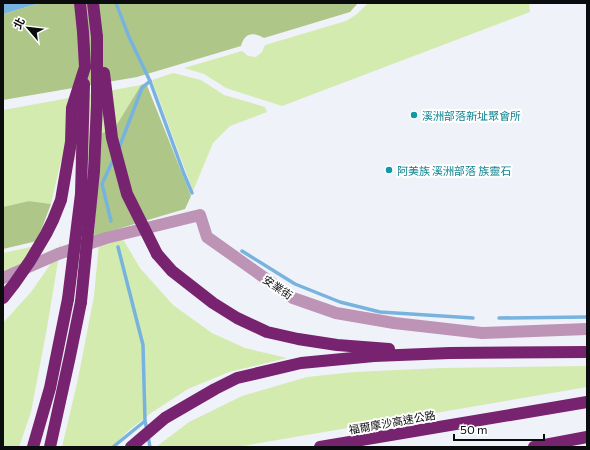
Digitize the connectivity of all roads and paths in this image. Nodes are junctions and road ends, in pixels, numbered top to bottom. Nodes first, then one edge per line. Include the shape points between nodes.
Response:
1 (80, 3) edge
2 (93, 3) edge
3 (97, 37) junction
4 (85, 67) junction
5 (3, 278) edge
6 (3, 298) edge
7 (587, 329) edge
8 (587, 352) edge
9 (450, 353) junction
10 (587, 402) edge
11 (587, 437) edge
12 (33, 447) edge
13 (50, 447) edge
14 (131, 447) edge
15 (320, 447) edge
16 (534, 447) edge

1 - 4 highway
2 - 3 highway
3 - 9 highway, bridge via 112,138 127,194 157,254 172,271 213,304 267,332 337,345
3 - 13 highway, bridge via 98,104 94,171 81,302
4 - 6 highway, bridge via 72,108 71,142 61,200 46,234
4 - 12 highway, bridge via 81,194 68,299 50,388
5 - 7 street, 安業街 via 58,254 106,238 200,216 207,237 219,246 293,298 336,313 394,323 482,333
8 - 9 highway
9 - 14 highway via 374,356 301,364 237,378 165,418
10 - 15 highway, 福爾摩沙高速公路
11 - 16 highway

